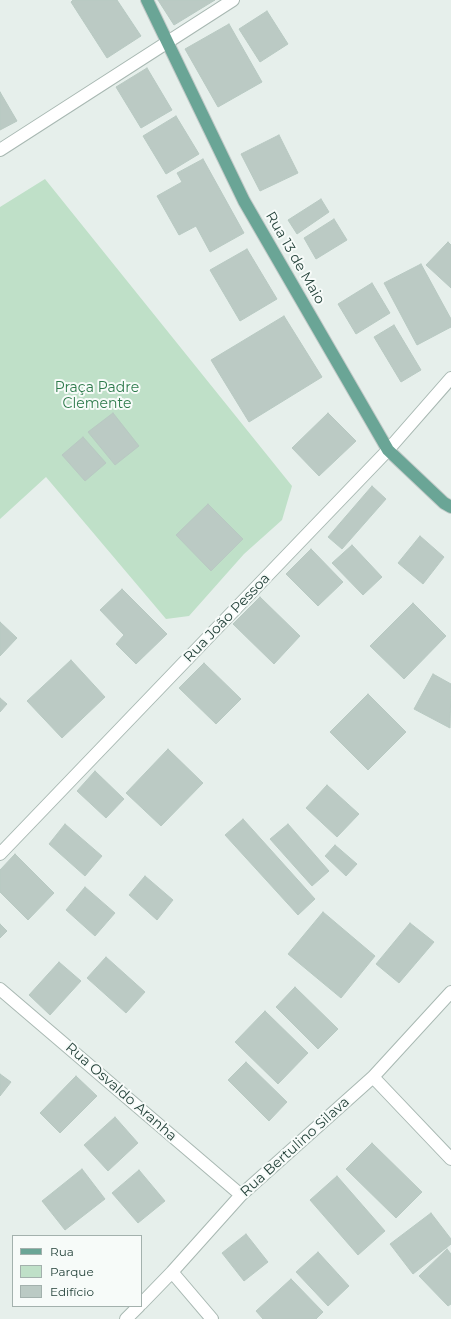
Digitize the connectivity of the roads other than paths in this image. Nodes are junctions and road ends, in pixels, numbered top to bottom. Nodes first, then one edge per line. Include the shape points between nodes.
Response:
1 (147, 0) edge
2 (233, 0) edge
3 (167, 41) junction
4 (0, 150) edge
5 (451, 378) edge
6 (388, 450) junction
7 (451, 507) edge
8 (0, 854) edge
9 (0, 989) edge
10 (451, 992) edge
11 (374, 1077) junction
12 (451, 1159) edge
13 (241, 1195) junction
14 (172, 1272) junction
15 (142, 1303) edge
16 (138, 1307) edge
17 (126, 1319) edge
18 (212, 1319) edge

1 - 3 main road, Rua 13 de Maio
2 - 3 street
3 - 4 street
3 - 6 main road, Rua 13 de Maio via 244,201
5 - 6 street, Rua João Pessoa
6 - 7 main road, Rua 13 de Maio
6 - 8 street, Rua João Pessoa
9 - 13 street, Rua Osvaldo Aranha
10 - 11 street, Rua Bertulino Silava
11 - 12 street
11 - 13 street, Rua Bertulino Silava
13 - 14 street, Rua Bertulino Silava
14 - 15 street, Rua Bertulino Silava
14 - 18 street
16 - 17 street, Rua Bertulino Silava

